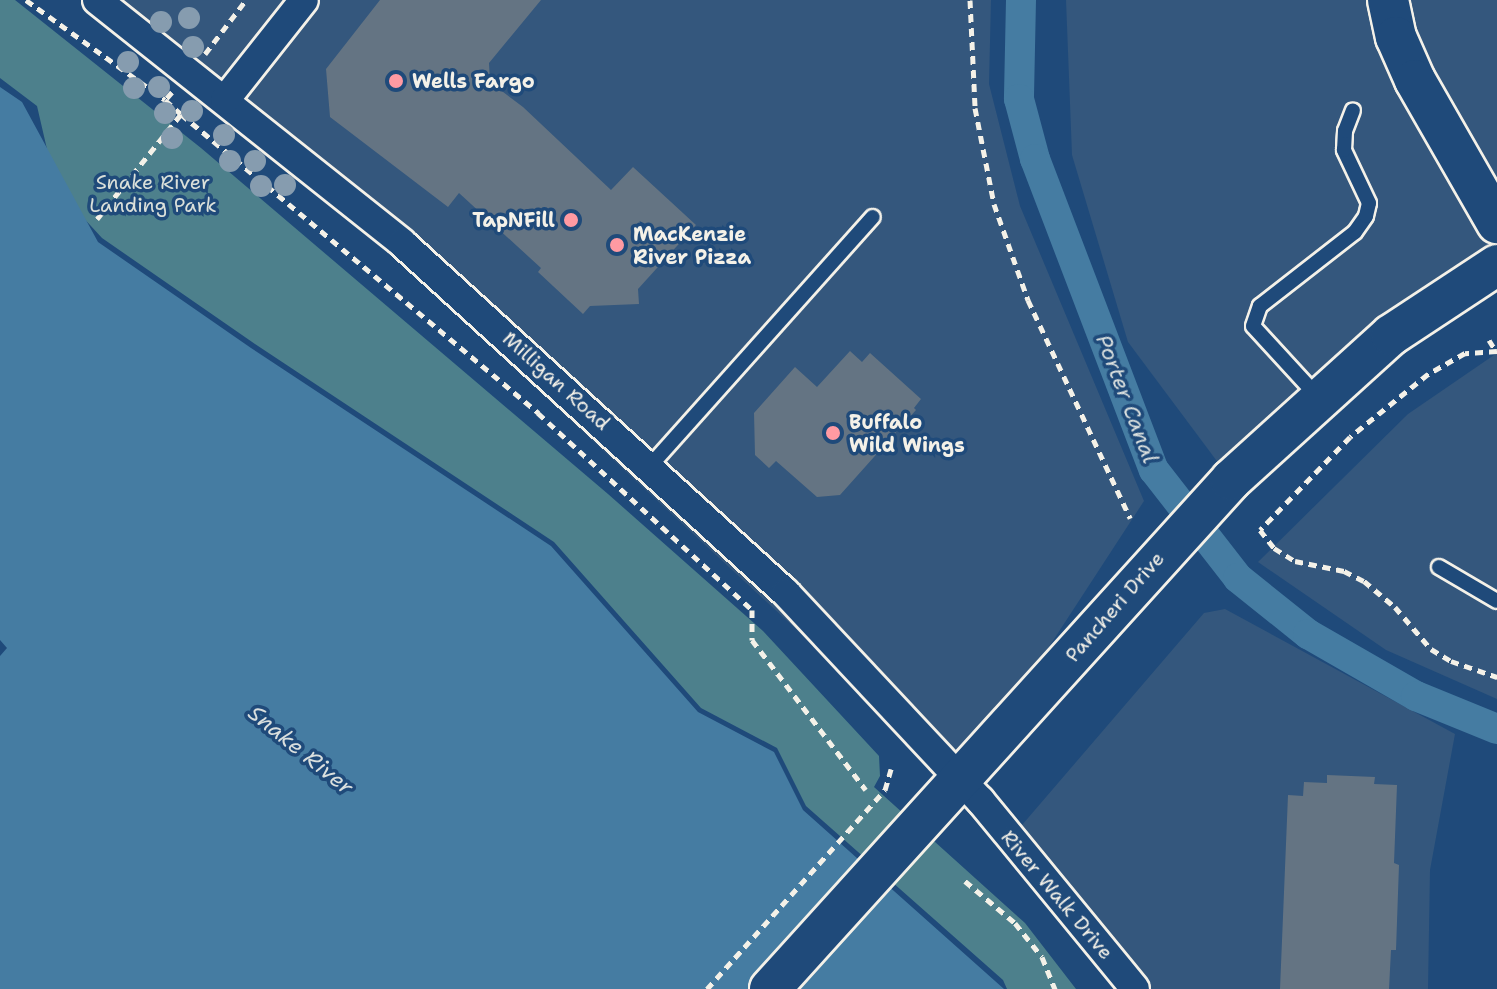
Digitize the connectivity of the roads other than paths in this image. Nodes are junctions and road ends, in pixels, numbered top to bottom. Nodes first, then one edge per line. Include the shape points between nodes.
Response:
1 (97, 0) edge
2 (304, 0) edge
3 (1388, 0) edge
4 (225, 100) junction
5 (1353, 110) dead end
6 (873, 217) dead end
7 (1497, 223) edge
8 (1497, 265) edge
9 (1319, 399) junction
10 (650, 466) junction
11 (1439, 567) dead end
12 (1497, 601) edge
13 (970, 791) junction
14 (770, 989) edge
15 (1135, 989) edge

1 - 4 street, Milligan Road
2 - 4 street
3 - 7 main road via 1396,37 1415,80
4 - 10 street, Milligan Road via 402,243
5 - 9 lane via 1344,150 1369,203 1366,216 1355,232 1260,306 1253,326
6 - 10 lane
8 - 9 main road, Pancheri Drive via 1391,335
9 - 13 main road, Pancheri Drive via 1160,555
10 - 13 street, Milligan Road via 786,593
11 - 12 lane
13 - 14 main road, Pancheri Drive via 898,844
13 - 15 street, River Walk Drive

